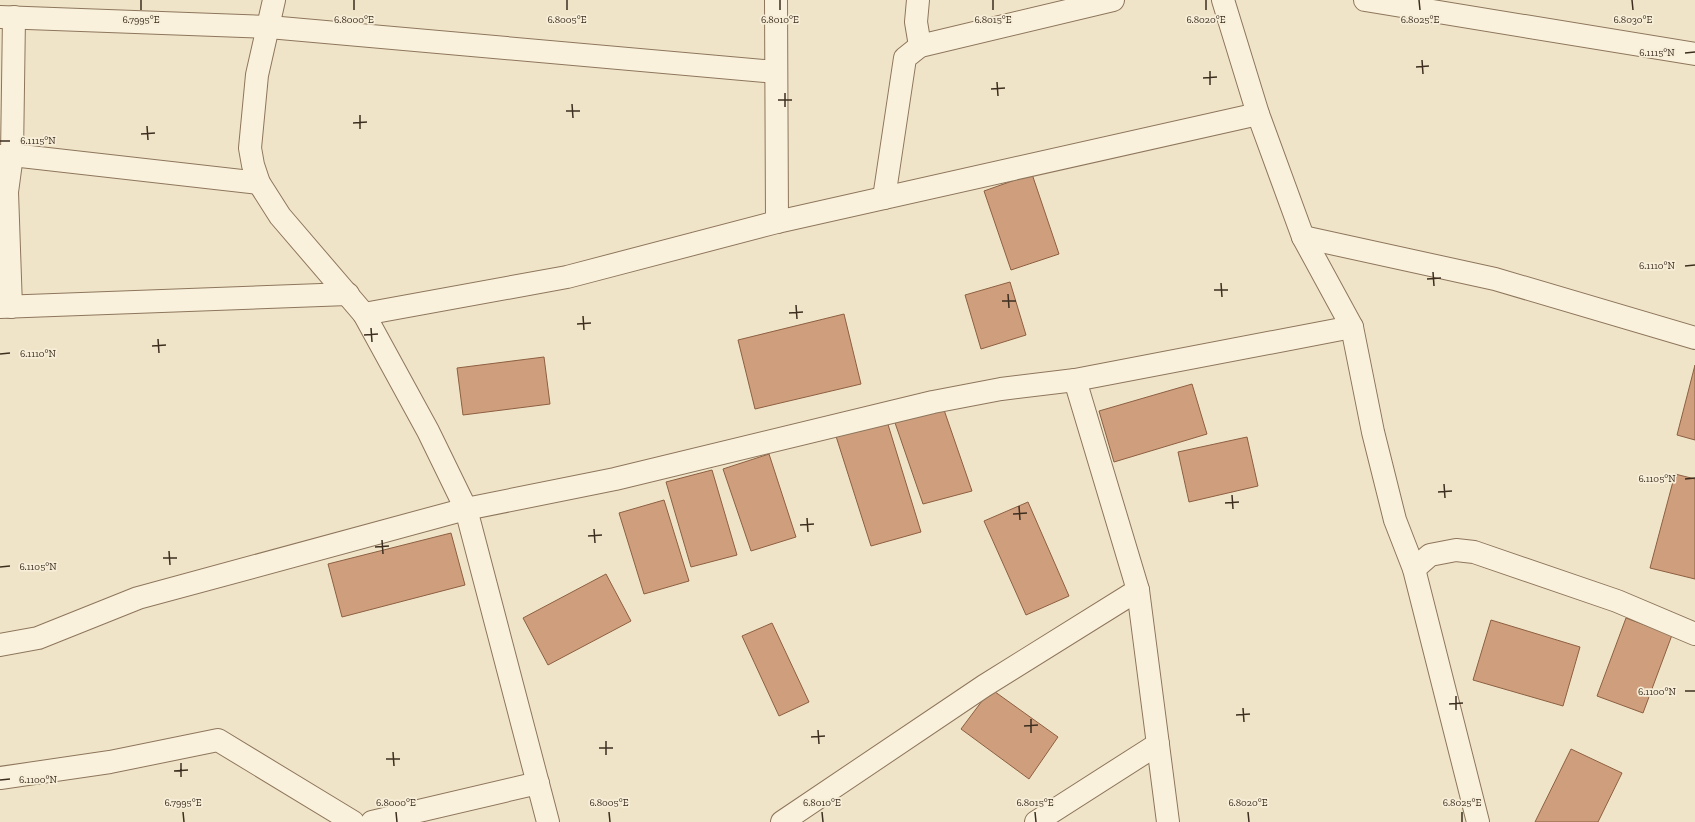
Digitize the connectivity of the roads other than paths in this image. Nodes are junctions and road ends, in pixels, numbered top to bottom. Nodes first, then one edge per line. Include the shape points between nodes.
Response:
1 (274, 0) edge
2 (776, 0) edge
3 (918, 0) edge
4 (1114, 0) edge
5 (1223, 0) edge
6 (1365, 0) edge
7 (7, 17) edge
8 (269, 27) junction
9 (920, 46) junction
10 (1695, 54) edge
11 (776, 72) junction
12 (1258, 114) junction
13 (6, 156) edge
14 (259, 183) junction
15 (884, 198) junction
16 (777, 222) junction
17 (1303, 237) junction
18 (348, 294) junction
19 (5, 307) edge
20 (364, 314) junction
21 (1352, 327) junction
22 (1695, 338) edge
23 (1075, 380) junction
24 (466, 509) junction
25 (1414, 569) junction
26 (1138, 590) junction
27 (1695, 634) edge
28 (0, 645) edge
29 (1158, 744) junction
30 (0, 778) edge
31 (538, 783) junction
32 (353, 822) edge
33 (372, 822) edge
34 (548, 822) edge
35 (782, 822) edge
36 (1036, 822) edge
37 (1168, 822) edge
38 (1478, 822) edge

1 - 8 street
2 - 11 street
3 - 9 street via 916,22
4 - 9 street
5 - 12 street
6 - 10 street
7 - 8 street
7 - 13 street
8 - 11 street
8 - 14 street via 257,75 250,148
9 - 15 street via 905,58
11 - 16 street
12 - 15 street
12 - 17 street
13 - 14 street
13 - 19 street via 8,192
14 - 18 street via 280,216
15 - 16 street
16 - 20 street via 567,277
17 - 21 street
17 - 22 street via 1495,279
18 - 19 street
18 - 20 street
20 - 24 street via 428,431
21 - 23 street
21 - 25 street via 1373,432 1395,520
23 - 24 street via 1001,389 932,402 615,479
23 - 26 street
24 - 28 street via 138,598 38,638
24 - 31 street
25 - 27 street via 1430,555 1456,550 1474,552 1617,601
25 - 38 street
26 - 29 street
26 - 35 street via 984,686
29 - 36 street
29 - 37 street
30 - 32 street via 110,762 218,740
31 - 33 street
31 - 34 street

